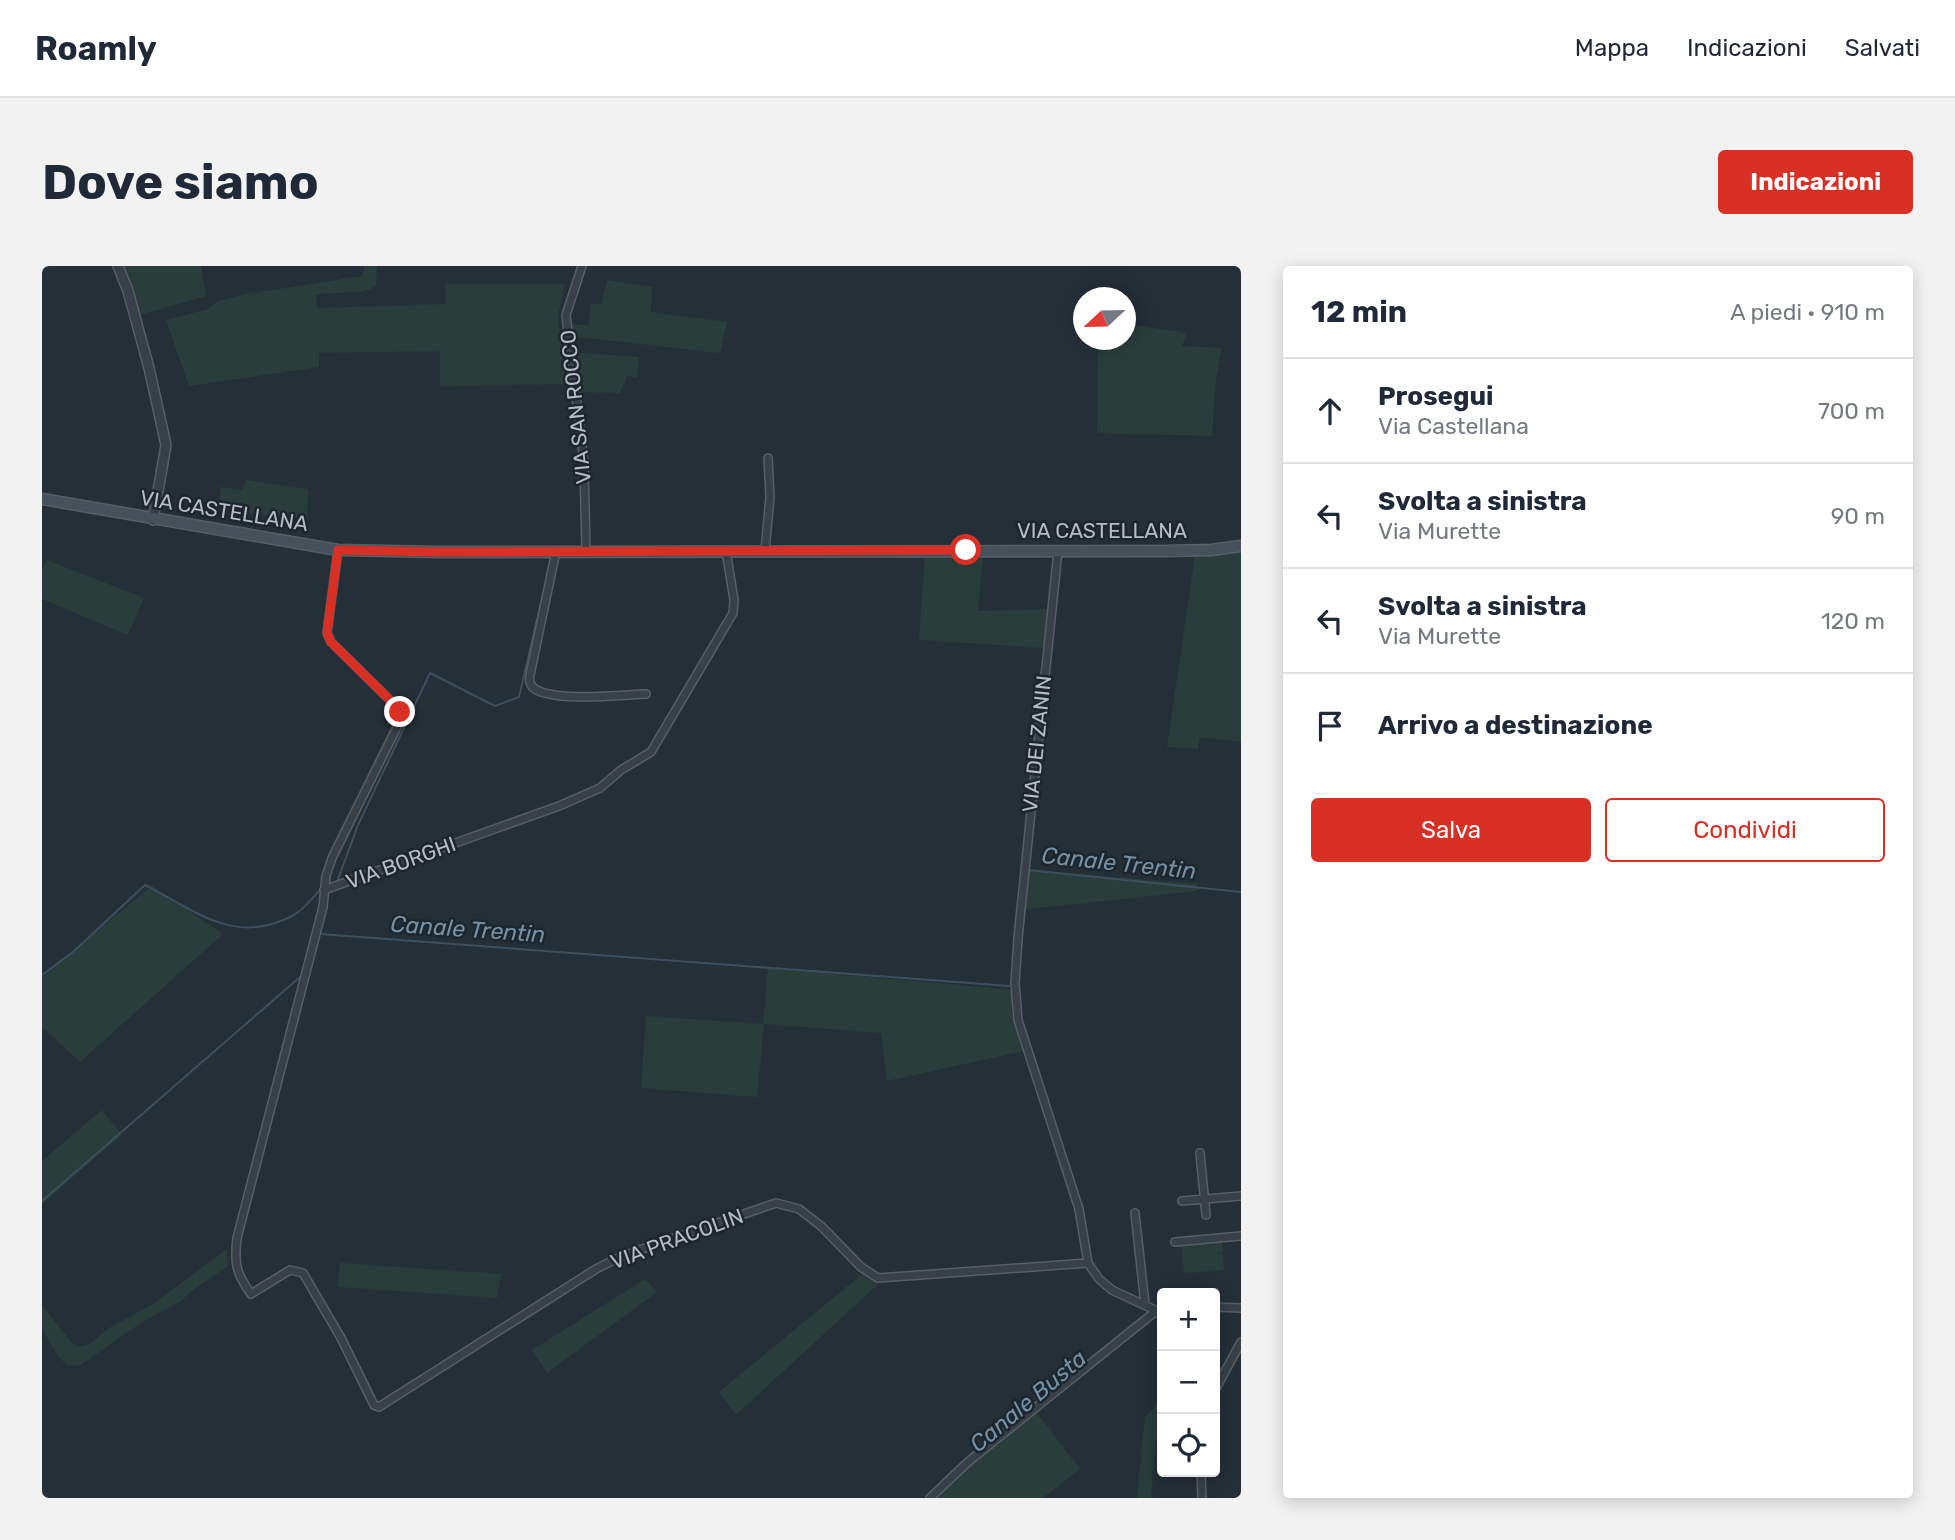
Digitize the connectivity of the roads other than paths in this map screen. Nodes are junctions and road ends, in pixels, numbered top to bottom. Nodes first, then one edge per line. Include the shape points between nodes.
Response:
1 (118, 266) edge
2 (582, 266) edge
3 (768, 458) dead end
4 (42, 499) edge
5 (153, 520) junction
6 (1241, 546) edge
7 (338, 550) junction
8 (556, 551) junction
9 (586, 551) junction
10 (726, 551) junction
11 (765, 551) junction
12 (1058, 551) junction
13 (646, 694) dead end
14 (324, 890) junction
15 (1200, 1153) dead end
16 (1241, 1196) edge
17 (1205, 1199) junction
18 (1182, 1201) dead end
19 (1135, 1213) dead end
20 (1206, 1215) dead end
21 (1241, 1236) edge
22 (1175, 1242) dead end
23 (1088, 1263) junction
24 (251, 1294) joint
25 (1145, 1304) junction
26 (1220, 1307) edge
27 (1241, 1308) edge
28 (1157, 1309) edge
29 (1157, 1312) edge
30 (1241, 1342) edge
31 (1220, 1382) edge
32 (1201, 1477) edge
33 (930, 1498) edge
34 (1202, 1498) edge

1 - 5 street via 149,368 166,445
2 - 9 street, VIA SAN ROCCO via 566,315 584,462
3 - 11 street
4 - 5 main road, VIA CASTELLANA
5 - 7 main road, VIA CASTELLANA
6 - 12 main road, VIA CASTELLANA
7 - 8 main road, VIA CASTELLANA
7 - 14 street via 327,633 397,707 401,719 332,858
8 - 9 main road, VIA CASTELLANA
8 - 13 street via 529,682 555,696
9 - 10 main road, VIA CASTELLANA
10 - 11 main road, VIA CASTELLANA
10 - 14 street, VIA BORGHI via 733,613 652,752 588,795
11 - 12 main road, VIA CASTELLANA
12 - 23 street, VIA DEI ZANIN via 1015,1000 1030,1062 1079,1209
14 - 24 street, VIA BORGHI via 237,1238 234,1260
15 - 17 street
16 - 17 street
17 - 18 street
17 - 20 street
19 - 25 street
21 - 22 street
23 - 24 street, VIA PRACOLIN via 878,1278 799,1209 776,1203 596,1269 379,1407 373,1405 303,1273 290,1270
23 - 25 street via 1112,1290
25 - 28 street
26 - 27 street
29 - 33 street via 968,1462
30 - 31 street
32 - 34 street

